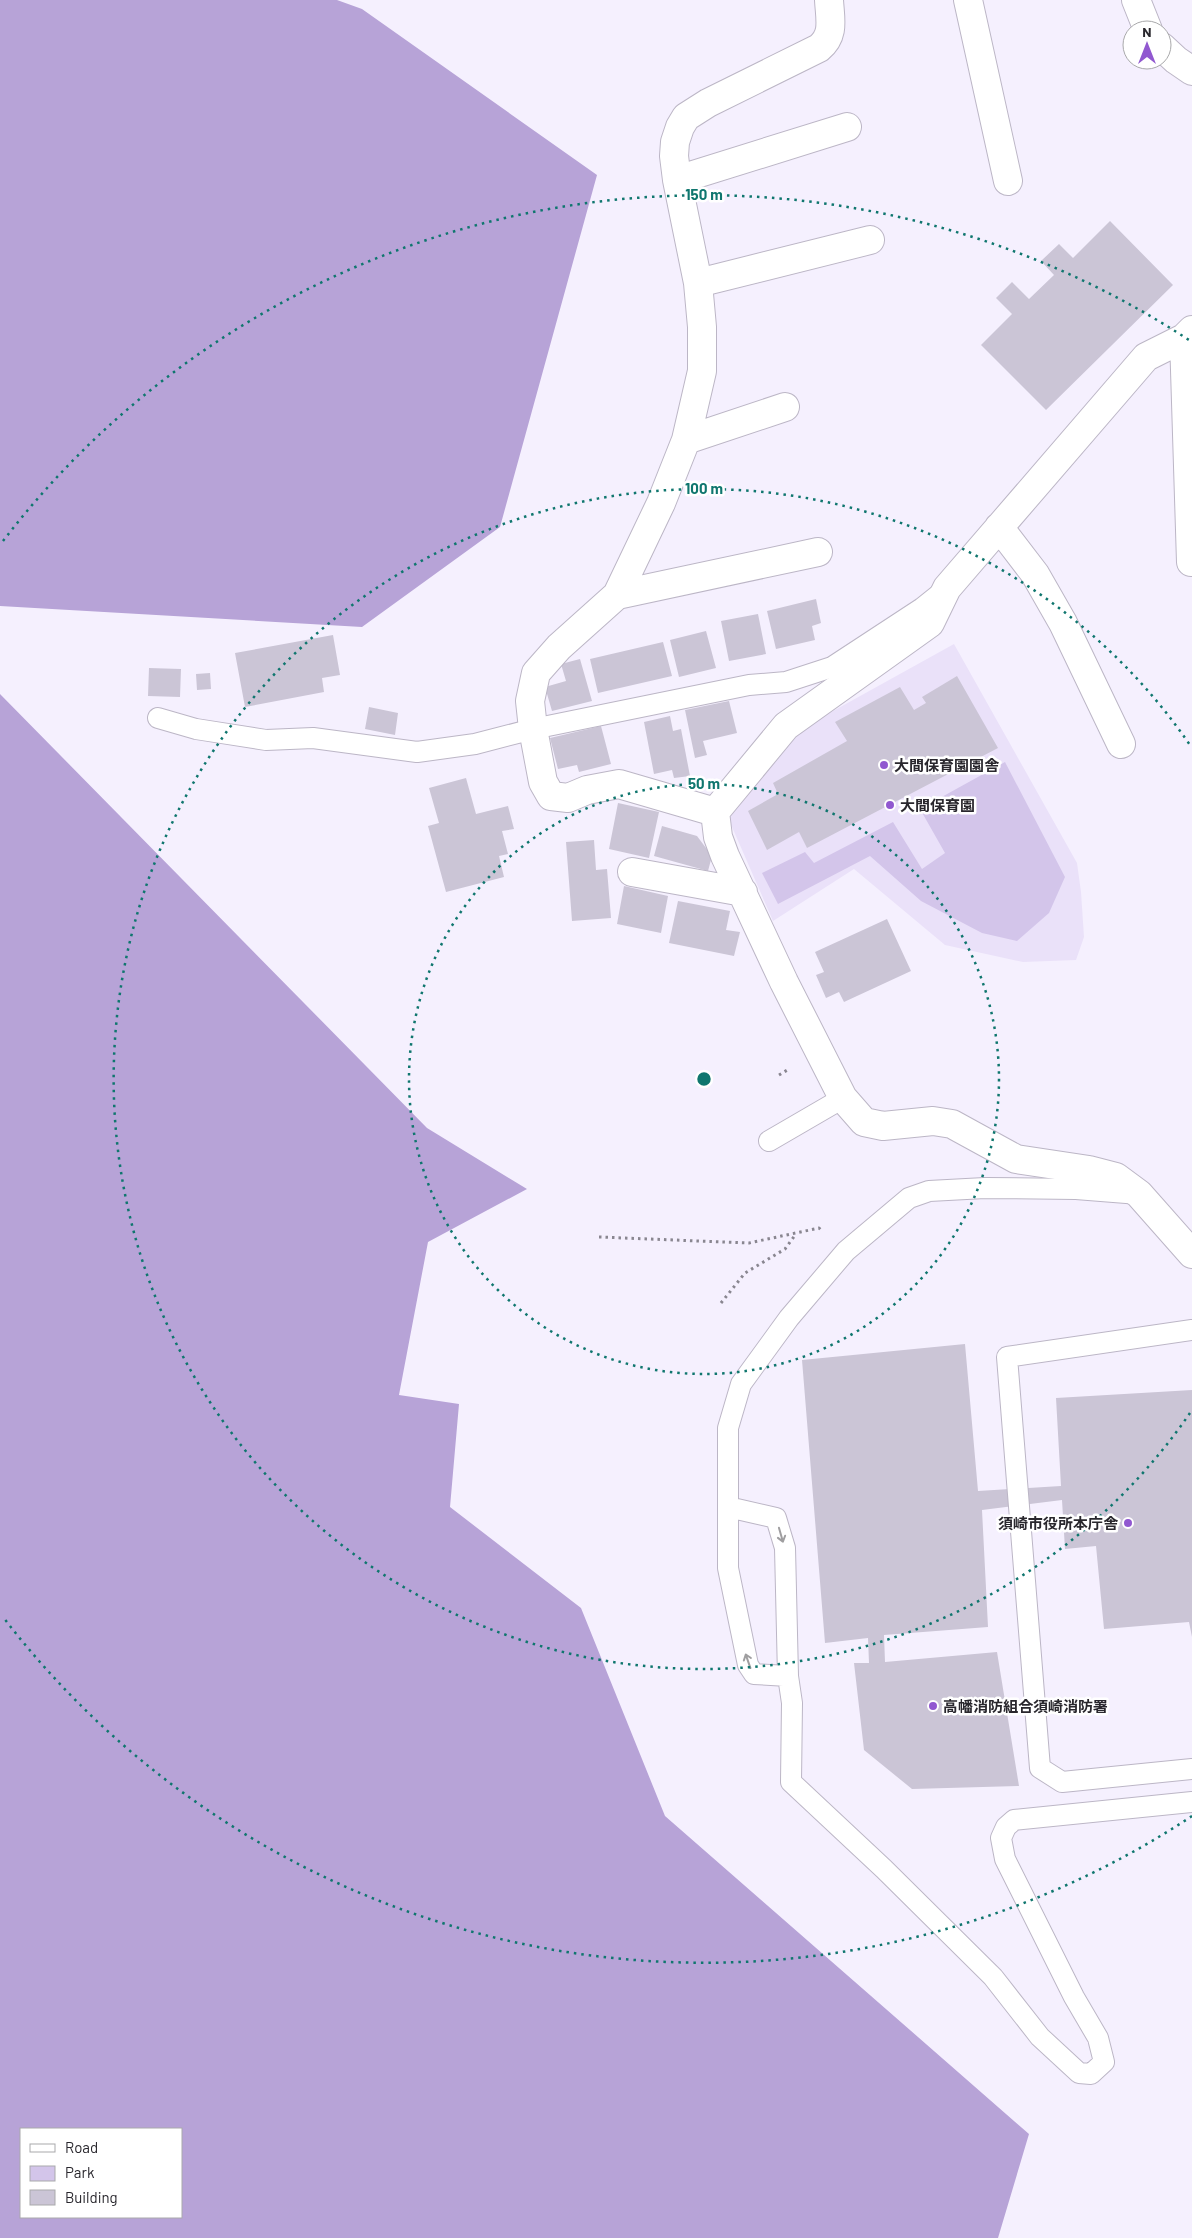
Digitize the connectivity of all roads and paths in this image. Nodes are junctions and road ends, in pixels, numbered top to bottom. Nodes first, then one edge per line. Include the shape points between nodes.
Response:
1 (829, 0) edge
2 (968, 0) edge
3 (1136, 0) edge
4 (1144, 20) edge
5 (1172, 56) edge
6 (1192, 71) edge
7 (847, 127) dead end
8 (677, 180) junction
9 (1008, 181) dead end
10 (870, 240) dead end
11 (698, 284) junction
12 (1188, 334) edge
13 (785, 407) dead end
14 (686, 440) junction
15 (999, 527) junction
16 (818, 552) dead end
17 (1190, 562) dead end
18 (947, 588) junction
19 (617, 595) junction
20 (158, 718) dead end
21 (533, 729) junction
22 (1121, 744) dead end
23 (715, 812) junction
24 (632, 872) dead end
25 (743, 892) junction
26 (843, 1098) junction
27 (769, 1141) dead end
28 (1139, 1194) junction
29 (796, 1234) junction
30 (599, 1237) dead end
31 (846, 1251) junction
32 (1192, 1254) edge
33 (721, 1303) dead end
34 (1192, 1330) edge
35 (728, 1507) junction
36 (788, 1676) junction
37 (1192, 1769) edge
38 (1192, 1802) edge

1 - 8 street via 831,30 827,42 686,117 675,142
2 - 9 street
3 - 4 street
5 - 6 street
7 - 8 street
8 - 11 street
10 - 11 street
11 - 14 street via 702,371
12 - 15 street via 1146,357
12 - 17 street
13 - 14 street
14 - 19 street
15 - 18 street
15 - 22 street via 1035,574 1063,623
16 - 19 street
18 - 21 lane via 832,667 786,682 749,685
18 - 23 street via 930,624 786,726
19 - 21 street via 536,672 530,701
20 - 21 lane via 234,736 266,740 314,738 417,752 475,744
21 - 23 street via 543,782 551,796 568,798 587,790 619,784
23 - 25 street via 718,837
24 - 25 street
25 - 26 street
26 - 27 lane
26 - 28 street via 864,1122 883,1126 933,1121 952,1124 1016,1159 1116,1177
28 - 31 lane via 1076,1189 929,1191 909,1198
28 - 32 street
29 - 30 path via 749,1243
29 - 31 path via 819,1228
29 - 33 path via 785,1249 745,1273
31 - 35 lane via 789,1318 741,1384 728,1428
34 - 37 lane via 1007,1357 1040,1768 1062,1782
36 -> 35 lane via 754,1674 748,1664 728,1568
35 -> 36 lane via 776,1518 785,1548
36 - 38 lane via 792,1703 791,1782 884,1868 992,1977 1040,2037 1079,2073 1091,2074 1104,2062 1098,2038 1005,1859 1001,1838 1014,1820

